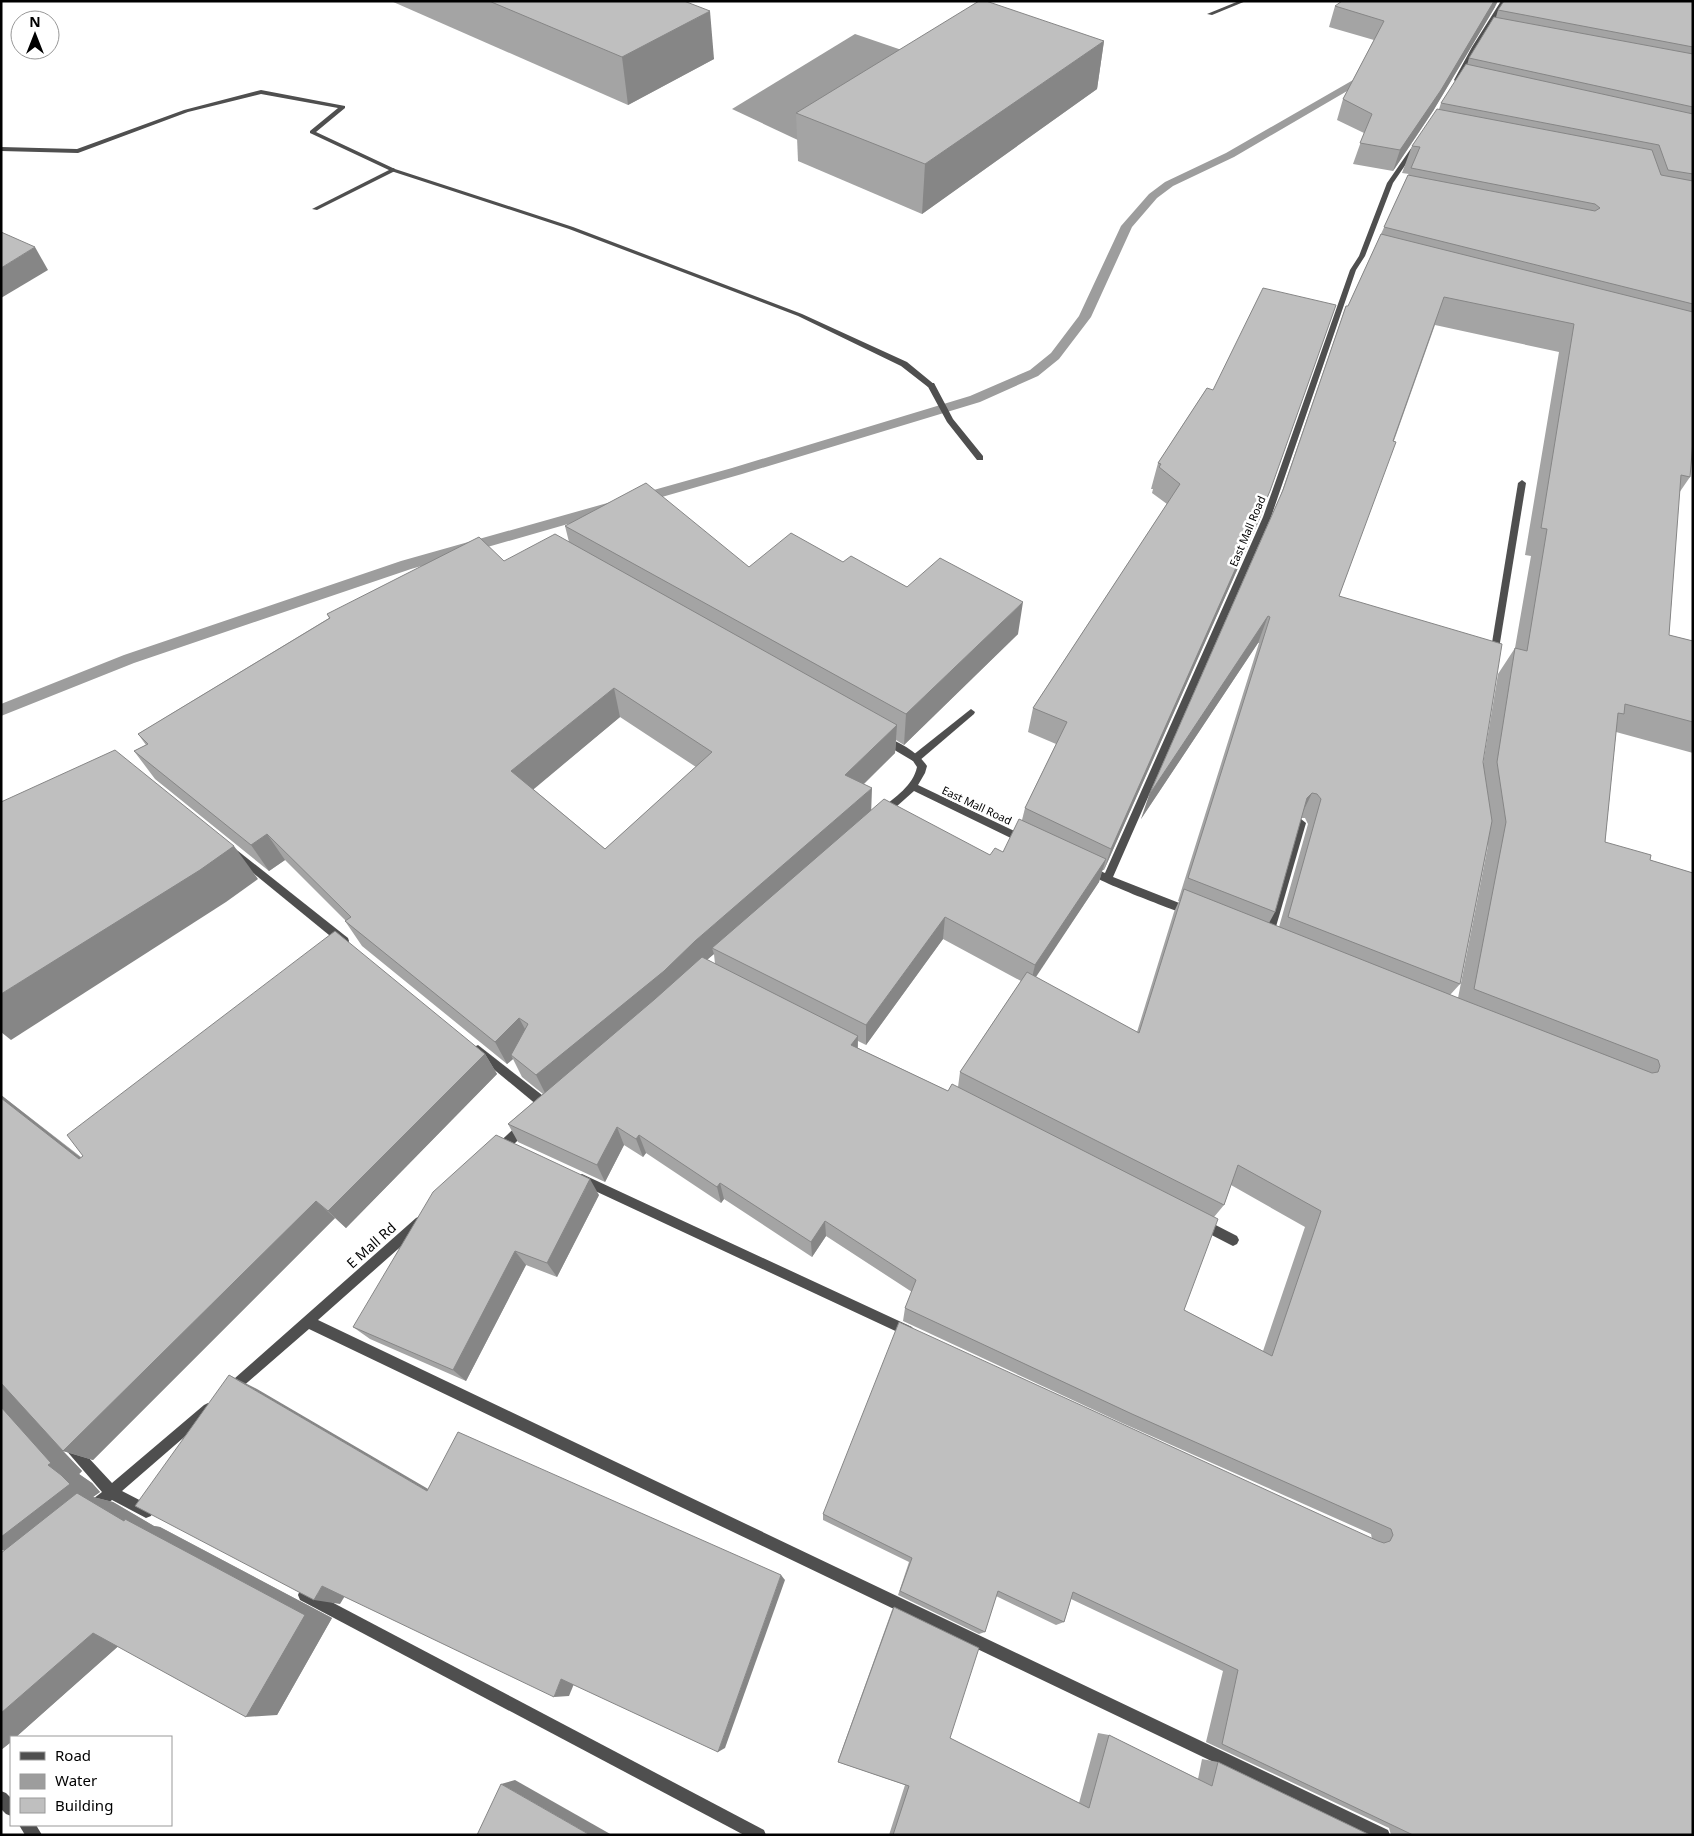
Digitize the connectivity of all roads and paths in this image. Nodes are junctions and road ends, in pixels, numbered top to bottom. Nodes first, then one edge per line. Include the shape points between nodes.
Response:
1 (1244, 1) edge
2 (1504, 1) edge
3 (1210, 14) dead end
4 (1481, 39) junction
5 (1490, 41) edge
6 (1454, 87) edge
7 (1419, 140) edge
8 (1, 149) edge
9 (394, 170) junction
10 (1386, 196) junction
11 (1396, 198) edge
12 (315, 209) dead end
13 (1362, 256) junction
14 (1371, 259) edge
15 (980, 458) dead end
16 (1522, 483) dead end
17 (1494, 660) edge
18 (970, 712) dead end
19 (872, 734) edge
20 (916, 758) junction
21 (913, 787) junction
22 (876, 819) edge
23 (1301, 823) edge
24 (1028, 841) edge
25 (223, 842) edge
26 (1081, 866) edge
27 (1107, 879) junction
28 (1196, 914) edge
29 (1267, 943) edge
30 (354, 949) edge
31 (470, 1043) edge
32 (492, 1157) edge
33 (569, 1173) edge
34 (426, 1216) edge
35 (1189, 1217) edge
36 (1233, 1240) dead end
37 (308, 1322) junction
38 (919, 1337) edge
39 (60, 1435) edge
40 (112, 1493) junction
41 (82, 1516) edge
42 (156, 1516) edge
43 (296, 1590) edge
44 (1, 1798) edge
45 (10, 1808) edge
46 (27, 1826) edge
47 (36, 1835) edge
48 (760, 1835) edge
49 (1383, 1835) edge

1 - 3 street
2 - 4 street
4 - 5 street
4 - 6 street
7 - 10 street, East Mall Road via 1390,183
8 - 9 street via 78,151 186,110 261,92 343,107 312,132
9 - 12 street
9 - 15 street via 571,228 800,314 904,364 931,385 950,420
10 - 11 street
10 - 13 street, East Mall Road
13 - 14 street
13 - 27 street, East Mall Road via 1353,270 1267,517
16 - 17 street
18 - 20 street
19 - 20 street
20 - 21 street via 922,766
21 - 22 street
21 - 24 street, East Mall Road
23 - 29 street
25 - 30 street
26 - 27 street
27 - 28 street
31 - 32 street via 544,1109 511,1146
33 - 38 street
34 - 37 street, E Mall Rd
35 - 36 street
37 - 40 street, E Mall Rd
37 - 49 street
39 - 40 street
40 - 41 street, E Mall Rd
40 - 42 street
43 - 48 street
44 - 45 street
46 - 47 street

